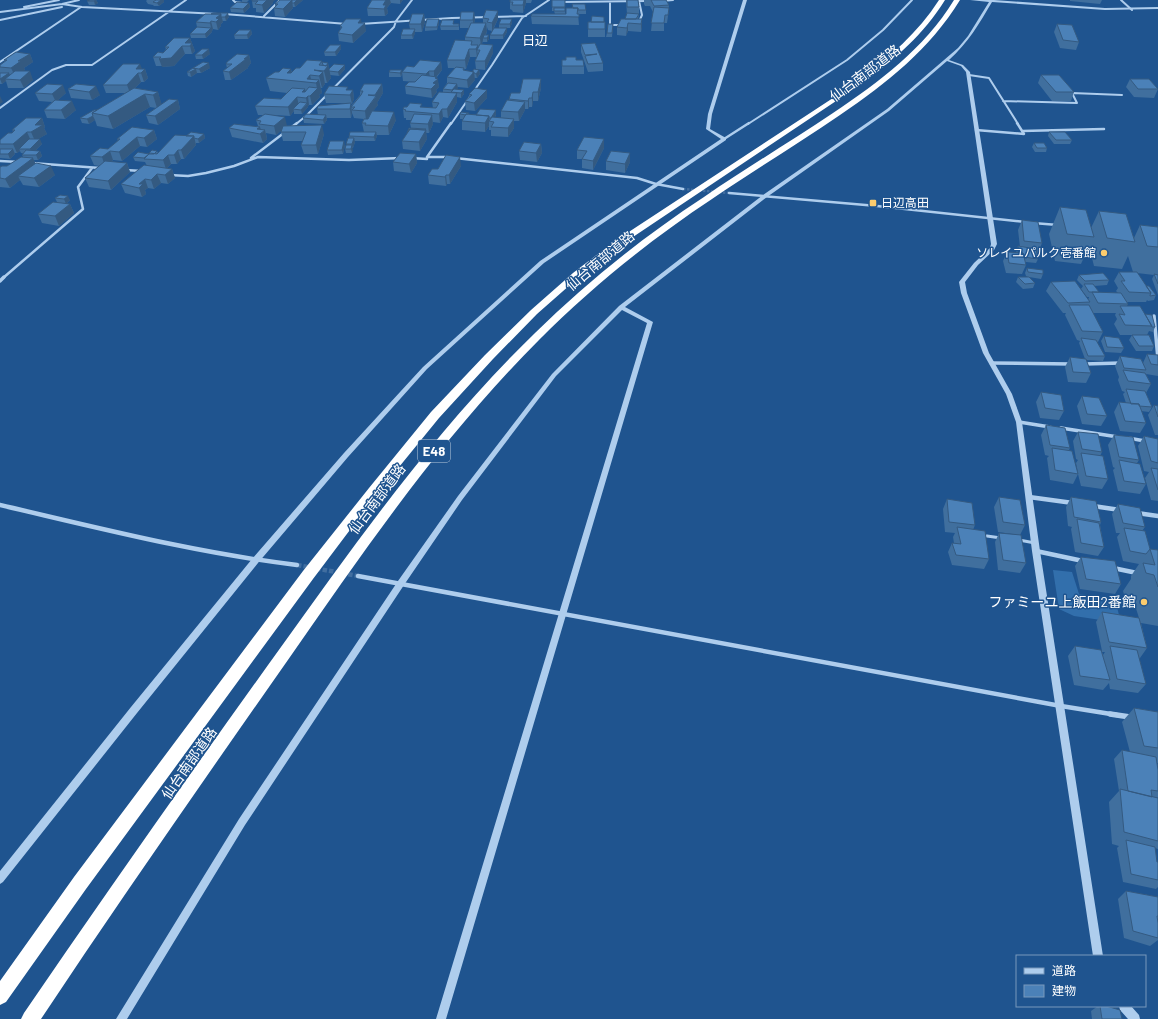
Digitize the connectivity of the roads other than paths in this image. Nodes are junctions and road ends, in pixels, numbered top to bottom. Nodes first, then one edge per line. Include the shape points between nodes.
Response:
1 (59, 0) edge
2 (79, 0) edge
3 (186, 0) edge
4 (233, 0) edge
5 (280, 0) edge
6 (412, 0) edge
7 (673, 0) edge
8 (744, 0) edge
9 (912, 0) edge
10 (942, 0) edge
11 (957, 0) edge
12 (972, 0) edge
13 (1121, 0) edge
14 (549, 1) edge
15 (639, 1) junction
16 (651, 1) edge
17 (659, 1) edge
18 (992, 1) edge
19 (610, 2) junction
20 (242, 3) edge
21 (62, 4) junction
22 (68, 6) junction
23 (82, 7) junction
24 (1158, 8) edge
25 (1132, 10) junction
26 (171, 11) junction
27 (0, 12) edge
28 (264, 16) junction
29 (526, 16) junction
30 (0, 20) edge
31 (395, 23) junction
32 (624, 25) edge
33 (637, 26) edge
34 (947, 60) junction
35 (0, 62) edge
36 (969, 75) junction
37 (1122, 95) dead end
38 (1004, 101) junction
39 (0, 108) edge
40 (1104, 129) dead end
41 (976, 130) junction
42 (1022, 131) junction
43 (724, 139) junction
44 (427, 157) junction
45 (0, 161) edge
46 (21, 162) edge
47 (27, 162) edge
48 (245, 163) junction
49 (92, 168) junction
50 (106, 169) edge
51 (119, 170) edge
52 (147, 172) edge
53 (162, 174) edge
54 (656, 184) junction
55 (682, 189) tunnel mouth
56 (729, 193) tunnel mouth
57 (765, 196) junction
58 (989, 218) junction
59 (1066, 226) edge
60 (0, 281) edge
61 (621, 307) junction
62 (1154, 316) edge
63 (1158, 359) edge
64 (1151, 360) edge
65 (1129, 362) edge
66 (991, 363) junction
67 (1075, 364) edge
68 (1083, 364) edge
69 (1019, 422) junction
70 (1150, 442) edge
71 (1029, 497) junction
72 (1075, 504) edge
73 (0, 505) edge
74 (1090, 506) edge
75 (1128, 512) edge
76 (1135, 513) edge
77 (1158, 516) edge
78 (987, 536) edge
79 (1008, 539) edge
80 (1015, 540) edge
81 (1035, 543) junction
82 (1036, 551) junction
83 (255, 561) junction
84 (1090, 563) edge
85 (297, 565) tunnel mouth
86 (1105, 566) edge
87 (1143, 575) edge
88 (358, 576) tunnel mouth
89 (401, 583) junction
90 (562, 613) junction
91 (1061, 706) junction
92 (1136, 718) edge
93 (0, 879) edge
94 (1098, 955) edge
95 (0, 996) edge
96 (1125, 1007) edge
97 (30, 1019) edge
98 (121, 1019) edge
99 (441, 1019) edge
100 (1135, 1019) edge

1 - 27 street
2 - 21 street
3 - 26 street
4 - 20 street
5 - 28 street
6 - 31 street
7 - 17 street
8 - 43 street via 710,114 708,129
9 - 43 street via 883,30 847,60
10 - 95 highway, 仙台南部道路 / E48 via 918,33 867,78 618,243 576,275 534,312 434,415 308,575 80,882
11 - 97 highway, 仙台南部道路 / E48 via 933,36 876,86 706,199 635,250 557,316 515,358 419,469 357,552 241,714
12 - 18 street
13 - 25 street
14 - 19 street
14 - 29 street
15 - 16 street
15 - 19 street
15 - 33 street via 642,15
18 - 25 street via 1085,9
18 - 34 street via 969,37
19 - 32 street via 610,25
21 - 22 street
21 - 27 street
22 - 23 street
22 - 30 street
23 - 26 street
23 - 35 street
24 - 25 street
26 - 28 street
26 - 39 street via 92,65 66,65 52,70
28 - 31 street via 354,24
29 - 31 street
29 - 44 street via 517,25
31 - 48 street via 394,27 306,116
34 - 36 street via 967,68
34 - 57 street via 888,110
36 - 38 street via 989,78
36 - 41 street
37 - 38 street via 1072,93 1077,103
38 - 42 street
40 - 42 street
41 - 42 street via 1024,134
41 - 58 street
43 - 54 street
44 - 48 street via 349,160 272,156 253,158
44 - 54 street via 637,178
45 - 46 street
47 - 49 street
48 - 53 street via 195,176
49 - 50 street
49 - 60 street via 78,187 83,209
51 - 52 street
54 - 55 street
54 - 83 street via 542,262 425,368
56 - 57 street
57 - 58 street
57 - 61 street
58 - 59 street
58 - 66 street via 994,244 992,249 962,282
61 - 89 street via 554,375 460,498
61 - 90 street via 650,322
62 - 63 street
63 - 64 street
65 - 68 street
66 - 67 street
66 - 69 street via 1009,394
69 - 70 street
69 - 71 street
71 - 72 street
71 - 81 street
73 - 83 street
74 - 75 street
76 - 77 street
78 - 79 lane
80 - 81 lane
81 - 82 street
82 - 84 street
82 - 91 street
83 - 85 street
83 - 93 street
86 - 87 street
88 - 89 street
89 - 90 street
89 - 98 street via 242,822
90 - 91 street
90 - 99 street
91 - 92 street
91 - 94 street
96 - 100 street

